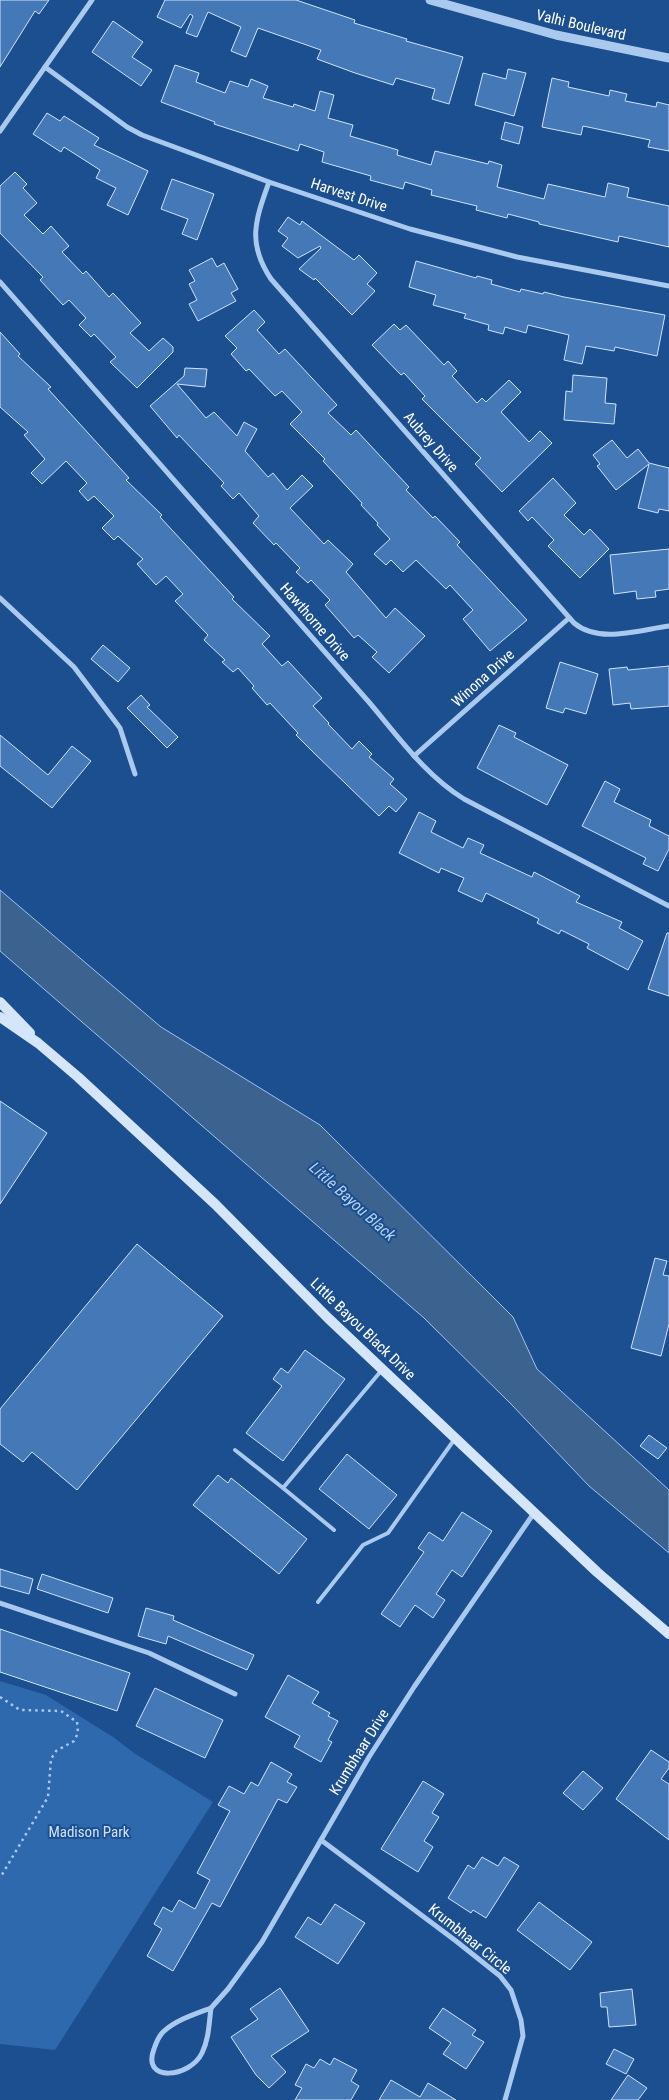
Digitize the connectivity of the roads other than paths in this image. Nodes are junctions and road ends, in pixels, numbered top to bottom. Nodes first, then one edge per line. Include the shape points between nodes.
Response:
1 (92, 0) edge
2 (430, 0) edge
3 (669, 58) edge
4 (45, 67) junction
5 (0, 131) edge
6 (269, 182) junction
7 (0, 282) edge
8 (669, 286) edge
9 (0, 598) edge
10 (569, 618) junction
11 (669, 626) edge
12 (414, 756) junction
13 (136, 774) dead end
14 (669, 906) edge
15 (0, 1002) edge
16 (0, 1017) edge
17 (38, 1043) junction
18 (383, 1370) junction
19 (456, 1438) junction
20 (235, 1450) dead end
21 (283, 1488) junction
22 (534, 1513) junction
23 (334, 1530) dead end
24 (318, 1602) dead end
25 (0, 1603) edge
26 (669, 1634) edge
27 (235, 1694) dead end
28 (320, 1840) junction
29 (211, 2008) junction
30 (505, 2100) edge

1 - 4 street
2 - 3 street, Valhi Boulevard via 556,35
4 - 5 street
4 - 6 street, Harvest Drive via 142,135
6 - 8 street, Harvest Drive via 462,244
6 - 10 street, Aubrey Drive via 254,230 256,249 271,279
7 - 12 street, Hawthorne Drive
9 - 13 street via 74,666 120,728
10 - 11 street, Aubrey Drive via 583,630 602,635
10 - 12 street, Winona Drive
12 - 14 street, Hawthorne Drive via 440,783 464,799
15 - 17 main road, Little Bayou Black Drive
16 - 17 main road, Little Bayou Black Drive
17 - 18 main road, Little Bayou Black Drive via 215,1204
18 - 19 main road, Little Bayou Black Drive
18 - 21 lane
19 - 22 main road, Little Bayou Black Drive
19 - 24 lane via 388,1533 363,1545
20 - 21 lane
21 - 23 lane
22 - 26 main road, Little Bayou Black Drive
22 - 28 street, Krumbhaar Drive via 414,1687
25 - 27 street via 149,1653
28 - 29 street, Krumbhaar Drive via 262,1942
28 - 30 street, Krumbhaar Circle via 456,1941 500,1976 511,1990 523,2036
29 - 29 street, Krumbhaar Drive via 207,2041 194,2065 170,2075 158,2072 152,2064 152,2055 163,2032 183,2019

